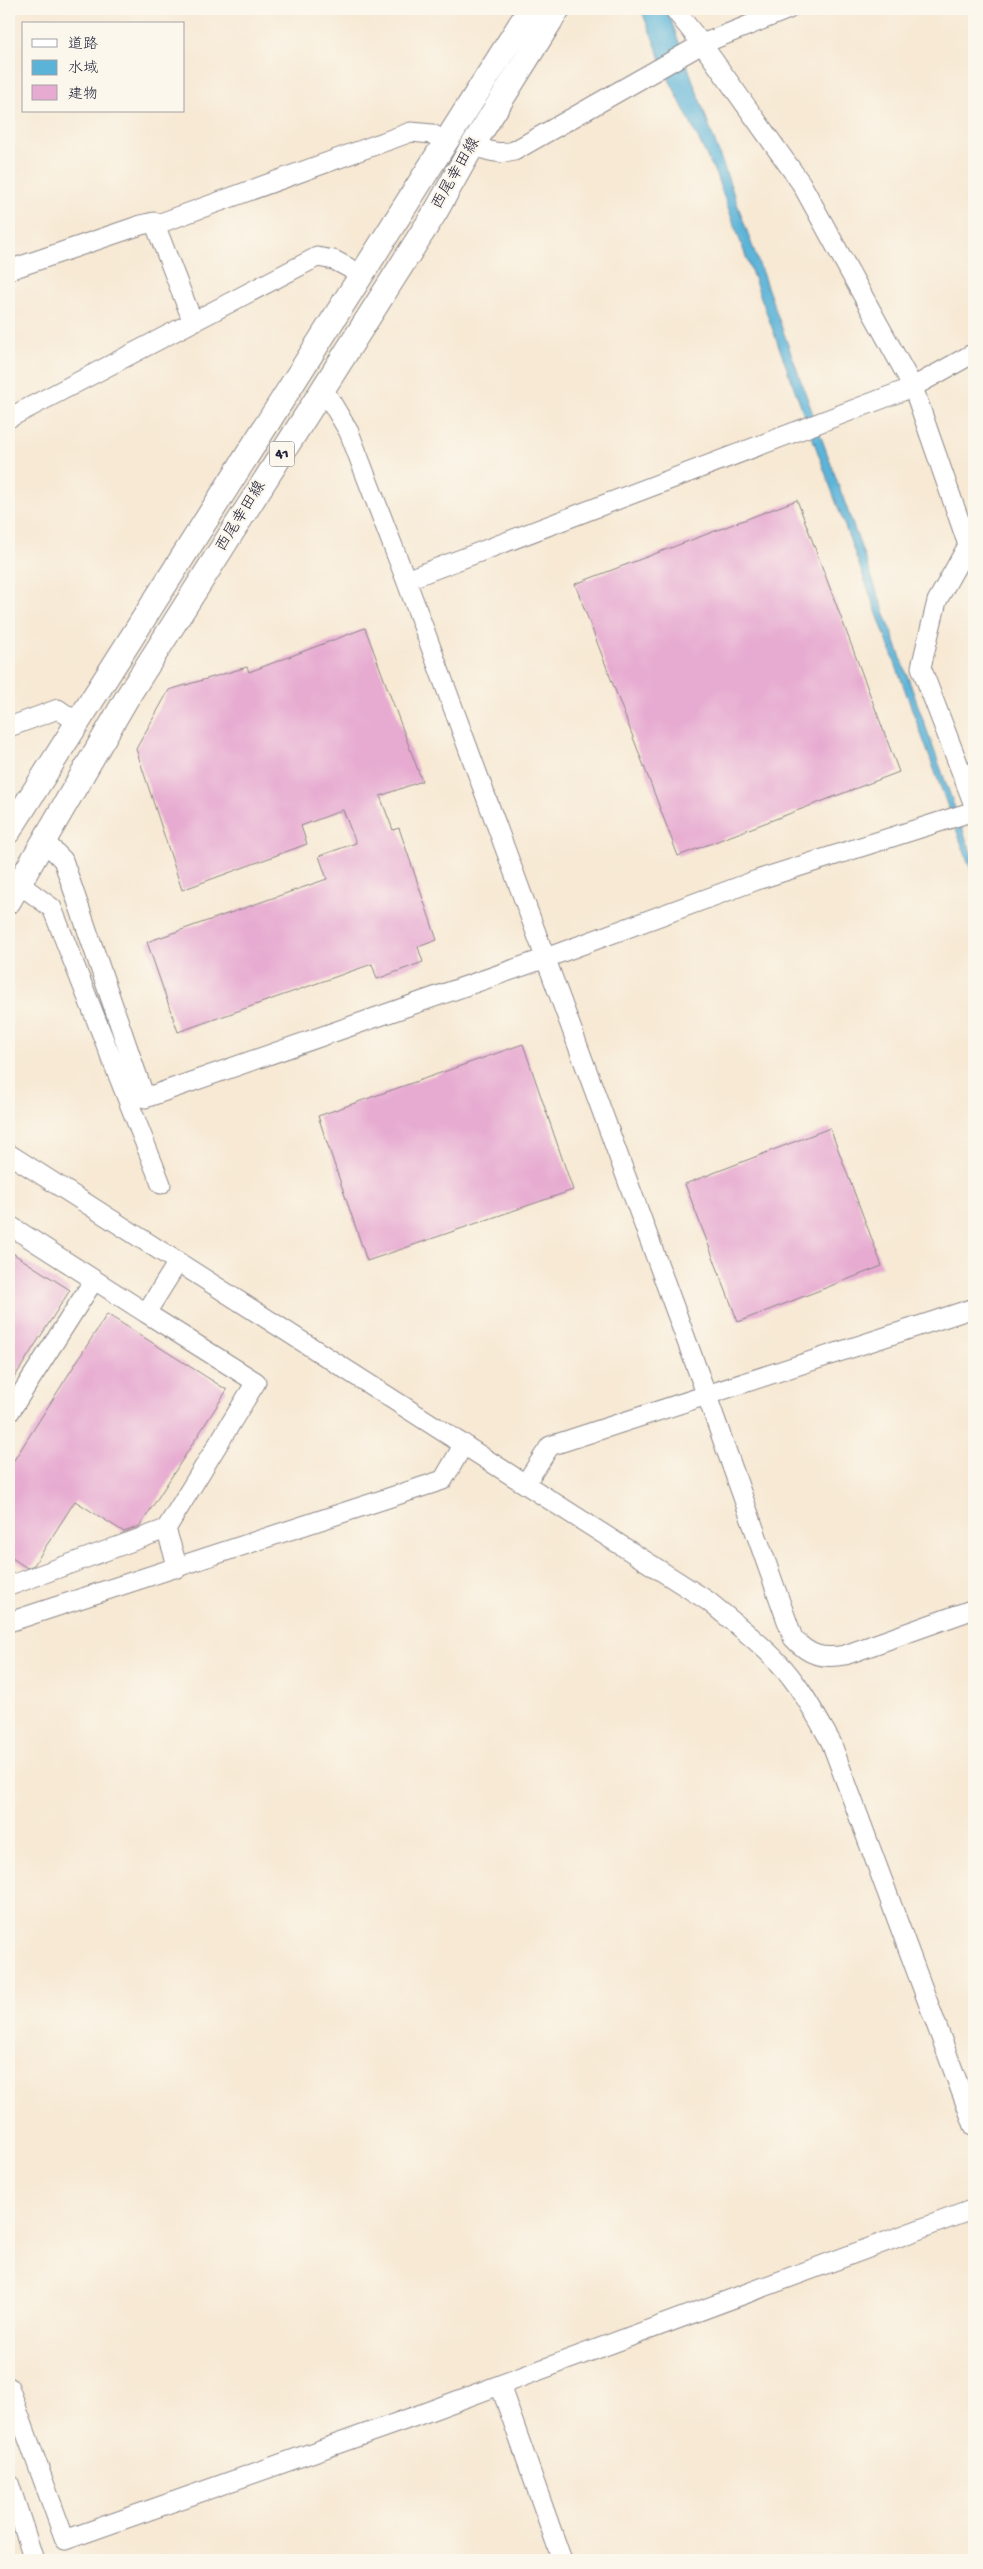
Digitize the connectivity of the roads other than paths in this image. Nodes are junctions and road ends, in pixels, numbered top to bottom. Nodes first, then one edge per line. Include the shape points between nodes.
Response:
1 (530, 9) edge
2 (558, 9) edge
3 (674, 9) edge
4 (789, 9) edge
5 (702, 44) junction
6 (446, 142) junction
7 (473, 145) junction
8 (154, 225) junction
9 (9, 270) edge
10 (362, 275) junction
11 (193, 322) junction
12 (974, 353) edge
13 (912, 387) junction
14 (323, 388) junction
15 (9, 418) edge
16 (971, 540) edge
17 (406, 580) junction
18 (78, 723) junction
19 (9, 727) edge
20 (974, 805) edge
21 (974, 811) edge
22 (9, 831) edge
23 (44, 841) junction
24 (13, 892) edge
25 (546, 958) junction
26 (9, 1154) edge
27 (161, 1184) dead end
28 (9, 1225) edge
29 (178, 1262) junction
30 (94, 1280) junction
31 (974, 1308) edge
32 (146, 1313) junction
33 (707, 1396) junction
34 (9, 1413) edge
35 (464, 1444) junction
36 (525, 1484) junction
37 (166, 1529) junction
38 (178, 1568) junction
39 (9, 1586) edge
40 (974, 1609) edge
41 (9, 1622) edge
42 (974, 2126) edge
43 (974, 2209) edge
44 (500, 2385) junction
45 (9, 2387) edge
46 (9, 2483) edge
47 (34, 2560) edge
48 (562, 2560) edge

1 - 6 main road, 西尾幸田線 / 41
2 - 7 main road, 西尾幸田線 / 41
3 - 5 street
4 - 5 street
5 - 7 street via 514,151 488,151
5 - 13 street via 801,183
6 - 8 street via 432,134 411,132
6 - 10 main road, 西尾幸田線 / 41
7 - 14 main road, 西尾幸田線 / 41 via 436,211
8 - 9 street via 154,222 141,225
8 - 11 street
10 - 11 street via 334,260 317,257
10 - 18 main road, 西尾幸田線 / 41
11 - 15 street
12 - 13 street
13 - 16 street
13 - 17 street
14 - 17 street via 349,432
14 - 23 main road, 西尾幸田線 / 41 via 128,696
16 - 20 street via 937,602 921,667
17 - 25 street
18 - 19 street via 58,709
18 - 22 main road, 西尾幸田線 / 41
21 - 25 street via 757,880
23 - 24 main road, 西尾幸田線 / 41
23 - 25 street via 63,860 145,1098
24 - 27 street via 52,908
25 - 33 street
26 - 29 street
28 - 30 street
29 - 32 street
29 - 35 street
30 - 32 street
30 - 34 street
31 - 33 street
32 - 37 street via 256,1382
33 - 36 street via 550,1446
33 - 40 street via 793,1638 802,1648 827,1658 846,1655
35 - 36 street
35 - 38 street via 443,1480
36 - 42 street via 708,1601 778,1663 809,1703 831,1742
37 - 38 street
37 - 39 street
38 - 41 street
43 - 44 street
44 - 45 street via 65,2540
44 - 48 street
46 - 47 street

